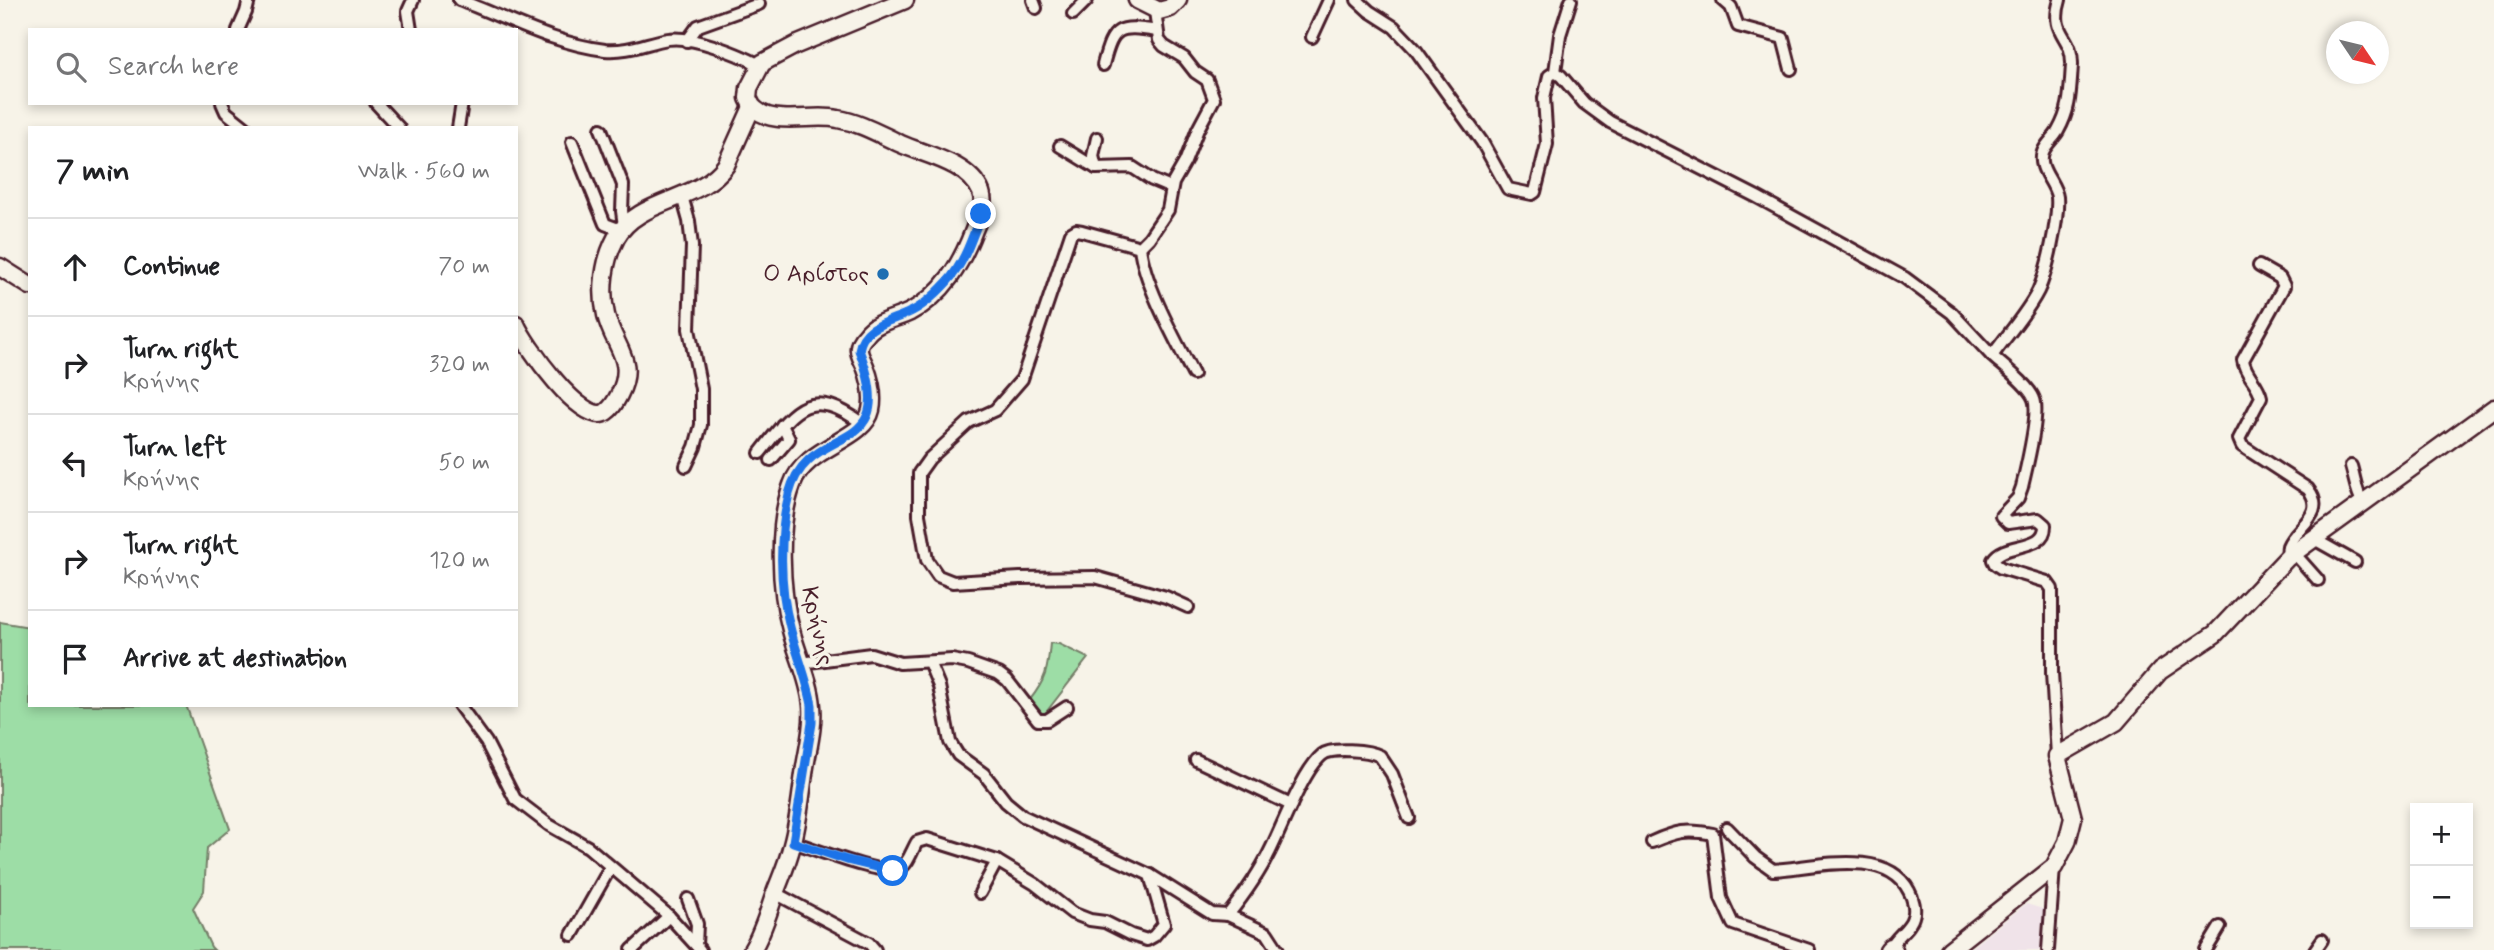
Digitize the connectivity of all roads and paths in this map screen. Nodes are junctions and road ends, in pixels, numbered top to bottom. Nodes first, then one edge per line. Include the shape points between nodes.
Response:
1 (249, 0) edge
2 (413, 0) edge
3 (459, 0) edge
4 (905, 0) edge
5 (1087, 0) edge
6 (1137, 0) edge
7 (1178, 0) edge
8 (1329, 0) edge
9 (1357, 0) edge
10 (1571, 0) edge
11 (1723, 0) edge
12 (2060, 0) edge
13 (759, 4) dead end
14 (1155, 10) junction
15 (1073, 14) dead end
16 (239, 28) edge
17 (411, 28) edge
18 (1157, 31) junction
19 (1312, 37) dead end
20 (687, 41) junction
21 (760, 65) junction
22 (1103, 65) dead end
23 (1791, 69) dead end
24 (1555, 72) junction
25 (223, 105) edge
26 (378, 105) edge
27 (462, 105) edge
28 (752, 107) junction
29 (244, 126) edge
30 (397, 126) edge
31 (458, 126) edge
32 (601, 129) dead end
33 (1097, 138) dead end
34 (572, 142) dead end
35 (1060, 146) dead end
36 (1096, 168) junction
37 (1171, 188) junction
38 (682, 196) junction
39 (623, 228) junction
40 (1140, 247) junction
41 (2259, 266) dead end
42 (0, 267) edge
43 (28, 285) edge
44 (518, 328) edge
45 (1992, 355) junction
46 (1193, 374) dead end
47 (2494, 408) edge
48 (863, 424) junction
49 (782, 425) junction
50 (760, 453) dead end
51 (771, 460) dead end
52 (687, 466) dead end
53 (2351, 466) dead end
54 (2363, 503) junction
55 (2314, 538) junction
56 (2290, 556) junction
57 (2355, 562) dead end
58 (2318, 580) dead end
59 (1188, 607) dead end
60 (929, 662) junction
61 (801, 663) junction
62 (460, 707) edge
63 (1067, 707) dead end
64 (2057, 756) junction
65 (1196, 760) dead end
66 (1291, 805) junction
67 (1409, 818) dead end
68 (1727, 828) dead end
69 (793, 842) junction
70 (1652, 842) dead end
71 (997, 861) junction
72 (2054, 867) junction
73 (610, 868) junction
74 (1150, 875) junction
75 (775, 893) junction
76 (980, 893) dead end
77 (688, 899) dead end
78 (1228, 915) junction
79 (669, 916) junction
80 (2220, 927) dead end
81 (572, 934) dead end
82 (698, 948) edge
83 (1891, 949) edge
84 (632, 950) edge
85 (752, 950) edge
86 (875, 950) edge
87 (1278, 950) edge
88 (1809, 950) edge
89 (1949, 950) edge
90 (2048, 950) edge
91 (2206, 950) edge

1 - 16 street
2 - 17 street via 408,11
3 - 20 street via 586,47 624,50 670,39
4 - 21 street
5 - 15 street
6 - 14 street
7 - 14 street via 1167,9
8 - 19 street
9 - 24 street via 1415,49 1476,131 1508,190 1535,192 1547,144 1545,91
10 - 24 street
11 - 23 street via 1738,26 1783,38
12 - 45 street via 2057,24 2072,58 2069,107 2043,153 2043,166 2057,196 2053,237 2038,290
13 - 20 street via 698,26
14 - 18 street
18 - 22 street via 1133,27 1115,34
18 - 37 street via 1164,46 1207,80 1213,97
20 - 21 street
21 - 28 street via 749,90
24 - 45 street via 1610,122 1922,288
25 - 29 street
26 - 30 street
27 - 31 street
28 - 38 street via 724,167
28 - 48 street via 773,117 830,117 862,125 952,165 972,179 981,194 979,220 948,281 908,313 869,330 860,344 872,395
32 - 39 street via 623,185
33 - 36 street
34 - 39 street via 605,224
35 - 36 street
36 - 37 street via 1132,167
37 - 40 street via 1168,210
38 - 39 street
38 - 52 street via 692,246 689,329 701,389 701,425
39 - 44 street via 607,259 603,293 607,318 627,368 621,390 606,412 598,415 583,408 542,366
40 - 46 street via 1144,268
40 - 59 street via 1082,231 1071,233 1022,379 995,410 973,419 925,463 918,478 919,514 927,560 947,581 1095,577
41 - 56 street via 2280,278 2284,286 2243,360 2261,397 2239,439 2242,446 2314,496 2310,519 2288,547
42 - 43 street
45 - 64 street via 2027,389 2035,404 2022,487 2001,516 2008,523 2038,519 2045,525 2045,533 1993,560 2001,568 2047,582 2052,589
47 - 54 street
48 - 49 street via 845,411 818,402 805,406
48 - 61 street, Κρήνης via 812,458 792,482 788,496 784,599
49 - 50 street
49 - 51 street via 789,439
53 - 54 street
54 - 55 street
55 - 56 street
55 - 57 street
56 - 58 street
56 - 64 street via 2215,634 2160,671 2116,722
60 - 61 street via 900,663 870,654
60 - 63 street via 952,660 999,674 1038,720
60 - 74 street via 950,743 1012,808
61 - 69 street, Κρήνης via 812,712
62 - 73 street via 486,742 515,799
64 - 72 street via 2073,818
65 - 66 street
66 - 67 street via 1323,754 1332,750 1371,753 1383,758 1389,768
66 - 78 street via 1261,869
68 - 83 street via 1773,870 1867,863 1894,873 1910,892 1914,912
69 - 71 street via 893,871 903,867 924,839
69 - 75 street, Κρήνης
70 - 88 street via 1674,832 1713,834 1721,898 1733,924
71 - 74 street via 1072,913 1147,940 1164,925
71 - 76 street
72 - 89 street
72 - 90 street
73 - 79 street
73 - 81 street
74 - 78 street via 1212,914
75 - 85 street, Κρήνης
75 - 86 street
77 - 82 street
78 - 87 street via 1267,933
79 - 82 street
79 - 84 street
80 - 91 street

